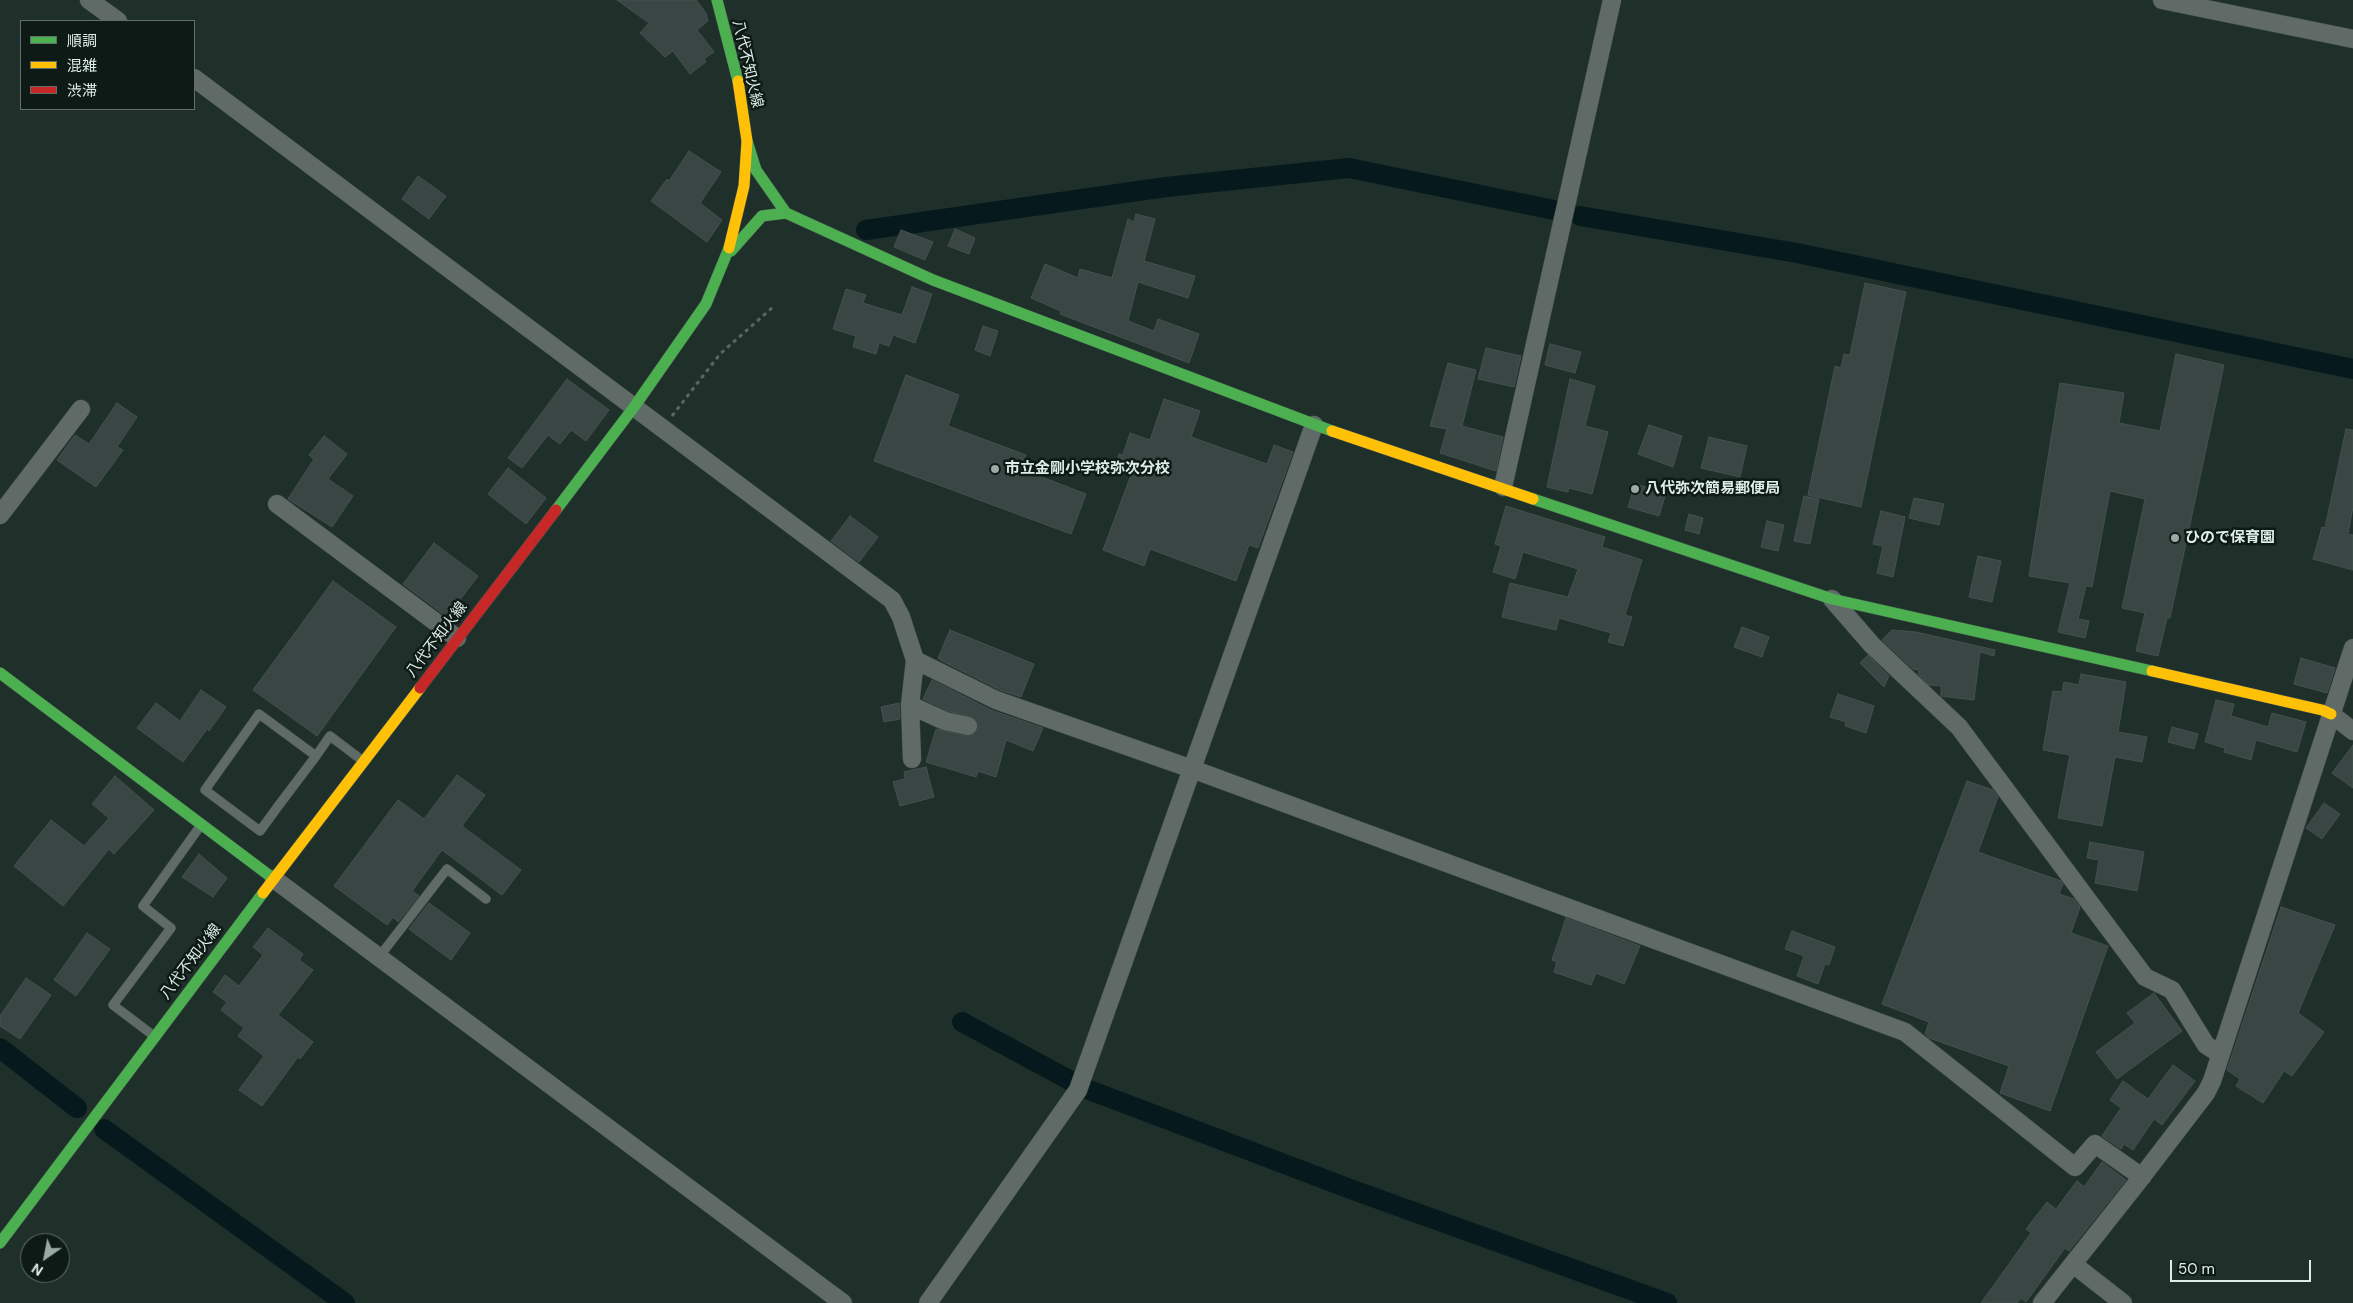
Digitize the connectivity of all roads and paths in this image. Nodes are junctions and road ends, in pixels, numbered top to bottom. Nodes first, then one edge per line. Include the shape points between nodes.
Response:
1 (89, 0) edge
2 (717, 0) edge
3 (1612, 0) edge
4 (2162, 0) edge
5 (117, 20) edge
6 (2353, 39) edge
7 (195, 79) edge
8 (746, 141) junction
9 (786, 213) junction
10 (727, 257) junction
11 (773, 307) dead end
12 (634, 407) junction
13 (81, 409) dead end
14 (1314, 425) junction
15 (663, 428) junction
16 (1503, 487) junction
17 (277, 504) dead end
18 (0, 515) edge
19 (1832, 599) junction
20 (457, 638) junction
21 (2353, 648) edge
22 (915, 660) junction
23 (0, 673) edge
24 (910, 705) junction
25 (2332, 714) junction
26 (968, 726) dead end
27 (2353, 731) edge
28 (316, 756) junction
29 (912, 759) dead end
30 (363, 761) junction
31 (1192, 769) junction
32 (201, 824) junction
33 (274, 878) junction
34 (486, 899) dead end
35 (379, 957) junction
36 (154, 1036) junction
37 (2220, 1054) junction
38 (2142, 1177) junction
39 (0, 1242) edge
40 (2074, 1264) junction
41 (843, 1303) edge
42 (928, 1303) edge
43 (2042, 1303) edge
44 (2123, 1303) edge

1 - 5 street
2 - 8 street, 八代不知火線 via 742,95
3 - 16 street
4 - 6 street
7 - 12 street
8 - 9 street via 756,170
8 - 10 street, 八代不知火線 via 744,186
9 - 10 street via 762,216
9 - 14 street via 933,280
10 - 12 street, 八代不知火線 via 706,304
11 - 15 path via 720,354
12 - 15 street
12 - 20 street, 八代不知火線
13 - 18 street
14 - 16 street
14 - 31 street
15 - 22 street via 892,600
16 - 19 street
17 - 20 street
19 - 25 street
19 - 37 street via 1872,645 1959,727 2145,977 2172,990 2206,1044
20 - 30 street, 八代不知火線
21 - 25 street
22 - 24 street
22 - 31 street via 996,700
23 - 32 street
24 - 26 street via 945,721
24 - 29 street
25 - 27 street
25 - 37 street
28 - 28 lane via 260,831 205,790 259,714
28 - 30 lane via 330,736
30 - 33 street, 八代不知火線
31 - 38 street via 1905,1032 2075,1167 2095,1144
31 - 42 street via 1078,1090
32 - 33 street
32 - 36 lane via 143,906 172,928 112,1005
33 - 35 street
33 - 36 street, 八代不知火線
34 - 35 lane via 447,869
35 - 41 street
36 - 39 street, 八代不知火線
37 - 38 street via 2206,1093
38 - 40 street
40 - 43 street
40 - 44 street

